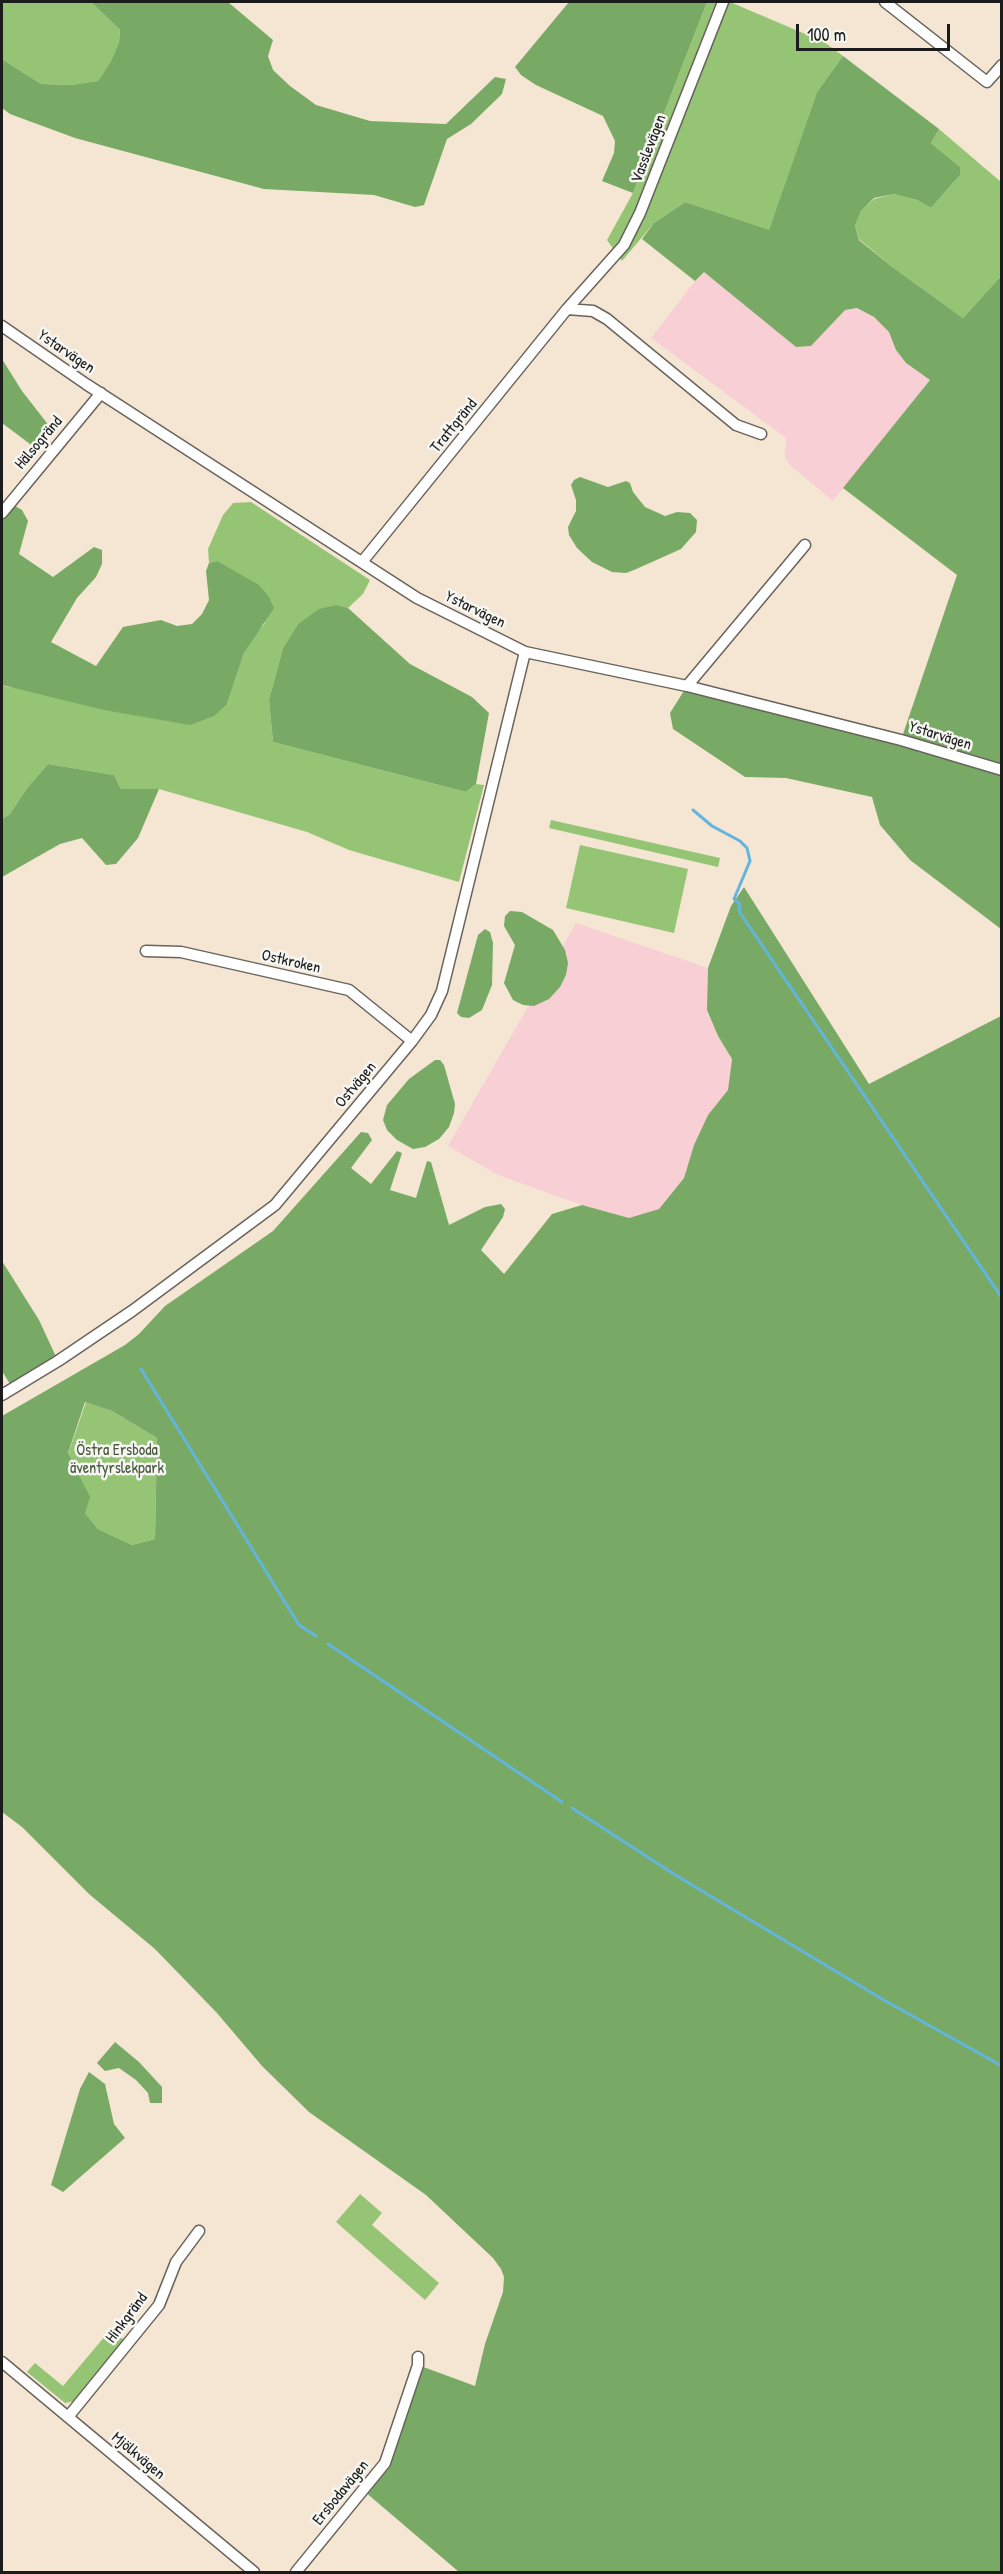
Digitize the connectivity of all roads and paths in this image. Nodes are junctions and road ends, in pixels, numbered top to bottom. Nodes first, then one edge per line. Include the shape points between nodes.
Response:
1 (723, 2) edge
2 (885, 2) edge
3 (1002, 65) edge
4 (580, 294) joint
5 (567, 309) junction
6 (2, 326) edge
7 (101, 393) junction
8 (761, 434) dead end
9 (2, 513) edge
10 (805, 545) dead end
11 (362, 562) junction
12 (525, 652) junction
13 (687, 686) junction
14 (1002, 771) edge
15 (146, 951) dead end
16 (412, 1041) junction
17 (2, 1395) edge
18 (199, 2231) dead end
19 (418, 2357) dead end
20 (2, 2362) edge
21 (68, 2417) junction
22 (254, 2572) edge
23 (296, 2572) edge

1 - 4 street, Vasslevägen via 640,213 624,245
2 - 3 street via 987,82
4 - 5 street, Trattgränd
5 - 8 street via 593,311 607,319 736,424
5 - 11 street, Trattgränd
6 - 7 street, Ystarvägen
7 - 9 street, Hälsogränd
7 - 11 street, Ystarvägen
10 - 13 street
11 - 12 street, Ystarvägen via 417,598
12 - 13 street, Ystarvägen
12 - 16 street, Ostvägen via 442,992
13 - 14 street, Ystarvägen via 901,740
15 - 16 street, Ostkroken via 181,952 350,990
16 - 17 street, Ostvägen via 275,1204 132,1311
18 - 21 street, Hinkgränd via 176,2262 159,2305
19 - 23 street, Ersbodavägen via 385,2463
20 - 21 street, Mjölkvägen
21 - 22 street, Mjölkvägen

